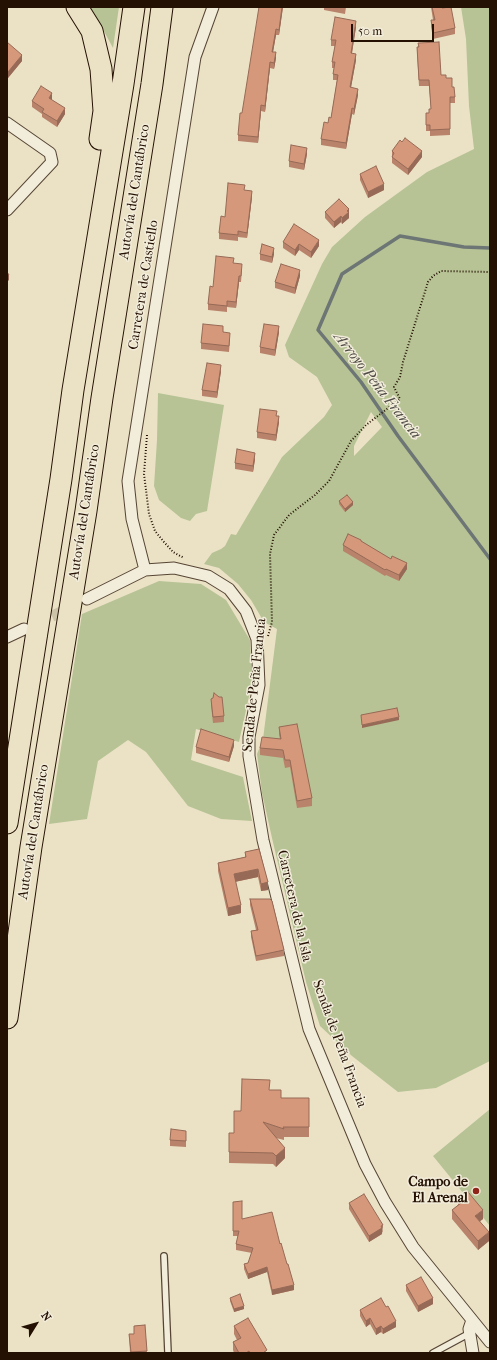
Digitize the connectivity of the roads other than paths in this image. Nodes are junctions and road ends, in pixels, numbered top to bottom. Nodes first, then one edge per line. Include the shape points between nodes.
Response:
1 (77, 7) edge
2 (134, 7) edge
3 (162, 7) edge
4 (169, 7) edge
5 (214, 7) edge
6 (152, 84) junction
7 (7, 123) edge
8 (7, 210) edge
9 (61, 479) junction
10 (145, 570) junction
11 (87, 599) dead end
12 (24, 629) dead end
13 (7, 637) edge
14 (7, 823) edge
15 (7, 1018) edge
16 (164, 1256) dead end
17 (472, 1320) junction
18 (470, 1333) junction
19 (490, 1342) edge
20 (168, 1353) edge
21 (433, 1353) edge
22 (473, 1353) edge

1 - 9 highway via 92,31 101,69 104,111 66,388
2 - 9 highway, Autovía del Cantábrico
3 - 6 highway, Autovía del Cantábrico
4 - 6 highway
5 - 10 street, Carretera de Castiello via 195,57 128,481 132,519
6 - 15 highway, Autovía del Cantábrico via 31,847
7 - 8 street via 50,154 52,162
9 - 14 highway, Autovía del Cantábrico
10 - 11 street, Carretera de la Isla
10 - 17 street, Carretera de la Isla via 174,568 208,576 229,589 246,611 257,640 259,685 249,737 249,756 263,840 309,1029 365,1164 385,1202 413,1247
12 - 13 street
16 - 20 lane
17 - 18 street
17 - 19 street, Carretera de la Isla
18 - 21 lane
18 - 22 street

